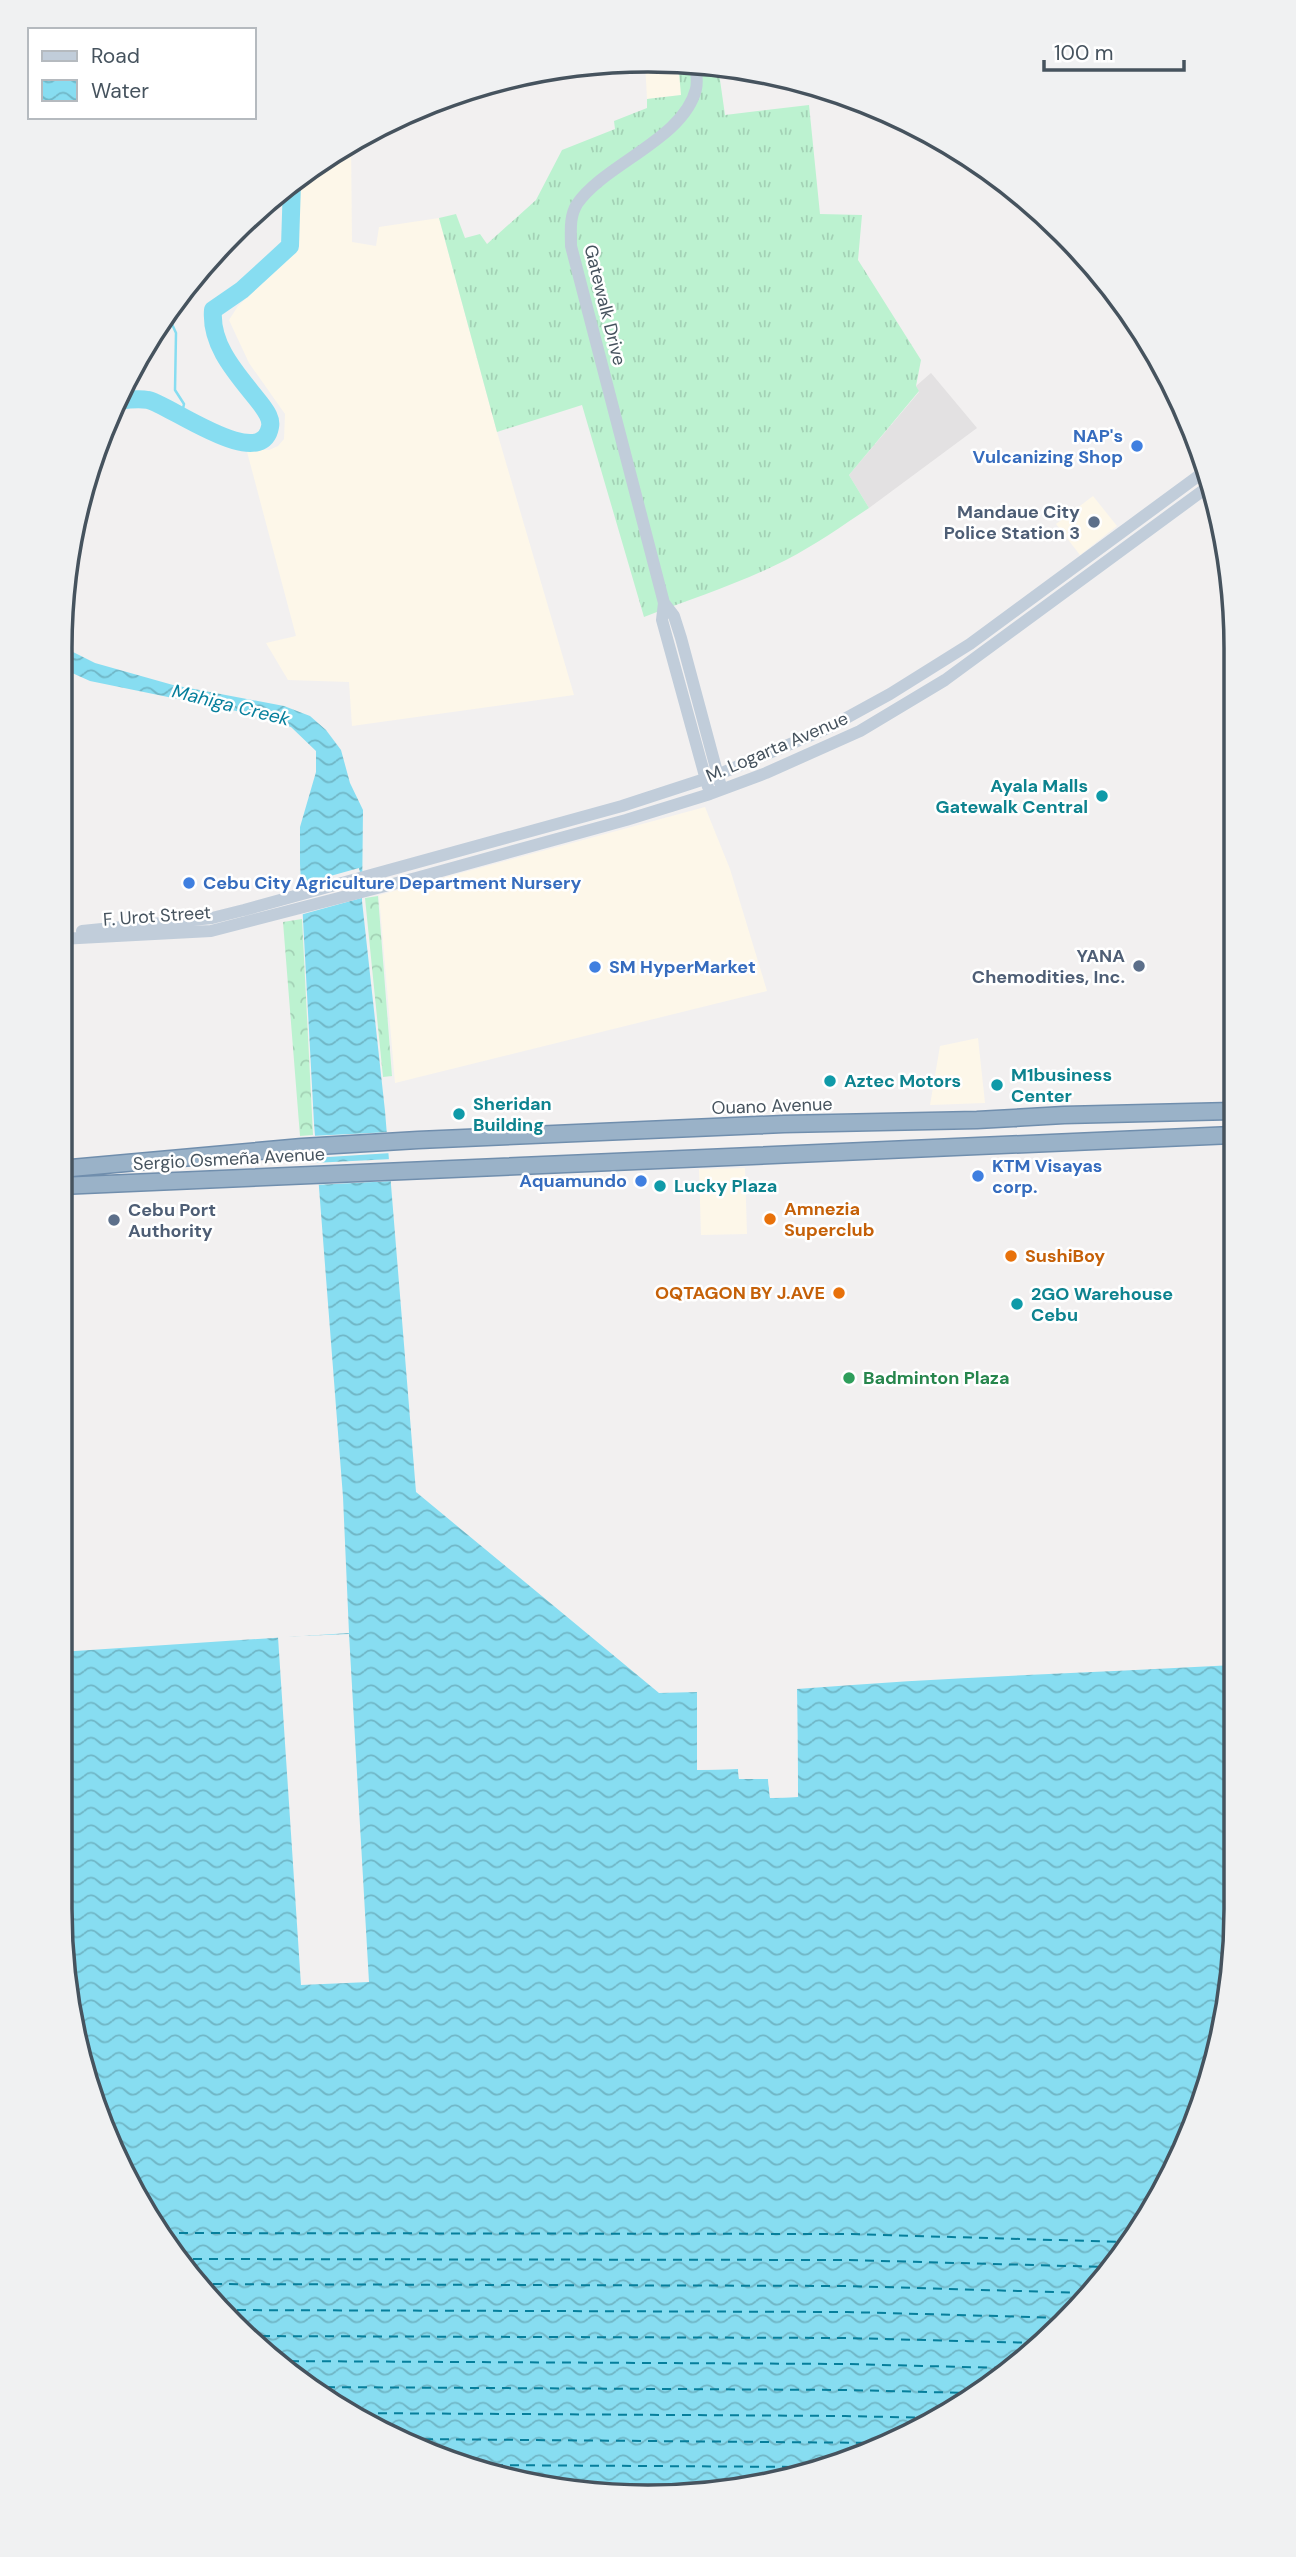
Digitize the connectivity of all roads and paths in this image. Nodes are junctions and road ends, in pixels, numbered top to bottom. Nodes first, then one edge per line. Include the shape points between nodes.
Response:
1 (696, 74) edge
2 (1198, 476) edge
3 (1203, 491) edge
4 (853, 716) junction
5 (860, 731) junction
6 (711, 777) junction
7 (716, 792) junction
8 (292, 896) joint
9 (296, 909) joint
10 (194, 926) junction
11 (72, 932) edge
12 (72, 938) edge
13 (1224, 1111) edge
14 (1224, 1137) edge
15 (397, 1142) joint
16 (72, 1168) edge
17 (72, 1185) edge

1 - 6 main road, Gatewalk Drive via 690,106 678,121 589,191 570,221 571,246 664,603 681,638
2 - 4 main road, M. Logarta Avenue via 970,643
3 - 5 main road, M. Logarta Avenue via 990,649
4 - 5 main road
4 - 6 main road, M. Logarta Avenue
5 - 7 main road, M. Logarta Avenue
6 - 7 main road, Gatewalk Drive
6 - 8 main road, M. Logarta Avenue via 622,806
7 - 9 main road, M. Logarta Avenue
8 - 10 main road, F. Urot Street
9 - 10 main road, F. Urot Street
10 - 11 main road, F. Urot Street
10 - 12 main road, F. Urot Street
13 - 15 highway, Ouano Avenue via 784,1124
14 - 17 highway, Sergio Osmeña Avenue
15 - 16 highway, Sergio Osmeña Avenue

